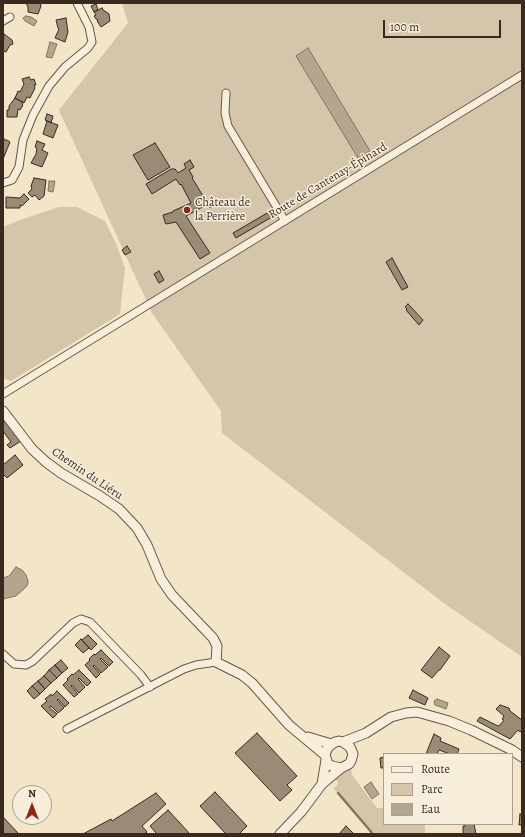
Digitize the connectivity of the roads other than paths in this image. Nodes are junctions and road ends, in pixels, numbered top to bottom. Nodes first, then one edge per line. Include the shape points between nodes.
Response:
1 (77, 3) edge
2 (10, 17) dead end
3 (3, 21) edge
4 (522, 75) edge
5 (226, 93) dead end
6 (3, 183) edge
7 (285, 220) junction
8 (3, 394) edge
9 (3, 411) edge
10 (3, 654) edge
11 (216, 662) junction
12 (150, 687) junction
13 (67, 729) dead end
14 (366, 733) junction
15 (302, 736) junction
16 (343, 742) junction
17 (331, 744) junction
18 (353, 754) junction
19 (522, 757) edge
20 (326, 758) junction
21 (341, 768) junction
22 (322, 784) junction
23 (280, 834) edge

1 - 6 street via 89,27 92,42 49,86 33,114 23,140 19,167 12,180
2 - 3 street
4 - 7 street, Route de Cantenay-Épinard
5 - 7 street via 225,113 228,126
7 - 8 street, Route de Cantenay-Épinard
9 - 11 street, Chemin du Liéru via 32,449 46,462 118,508 137,528 172,595 213,638
10 - 12 street via 14,664 26,665 73,623 82,619 90,622
11 - 12 street via 184,669
11 - 15 street via 252,683 289,726
12 - 13 street
14 - 16 street
14 - 18 street
14 - 19 street via 391,717 417,712 471,730
15 - 17 street
15 - 20 street
16 - 17 street
16 - 18 street via 350,747
17 - 20 street via 326,751
18 - 21 street via 349,764
20 - 21 street via 332,766
20 - 22 street
21 - 22 street
22 - 23 street

